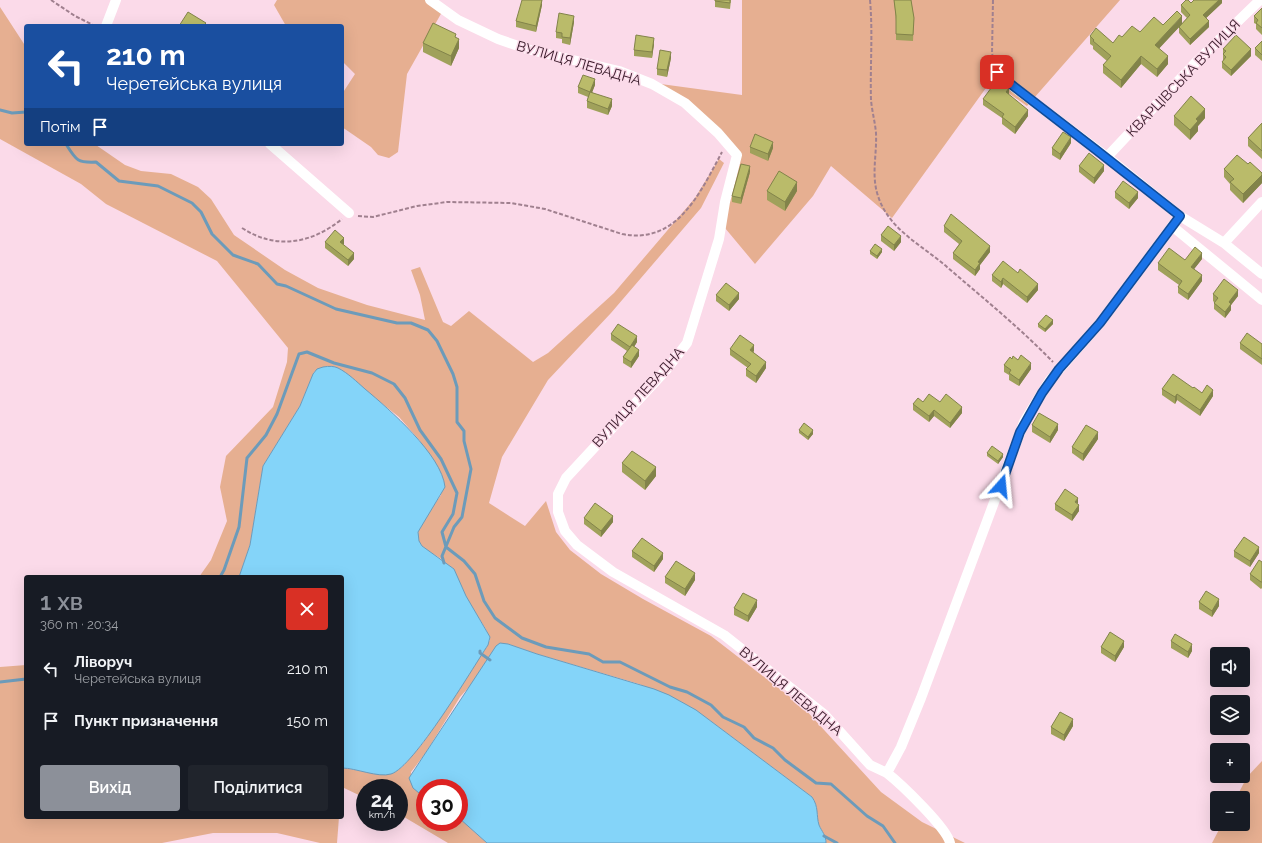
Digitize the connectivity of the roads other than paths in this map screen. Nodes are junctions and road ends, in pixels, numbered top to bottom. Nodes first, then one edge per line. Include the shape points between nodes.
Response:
1 (116, 0) edge
2 (430, 0) edge
3 (1260, 0) edge
4 (107, 24) edge
5 (997, 72) road end
6 (272, 146) edge
7 (1106, 157) junction
8 (1262, 202) edge
9 (349, 213) road end
10 (1180, 216) junction
11 (1172, 226) junction
12 (1224, 242) junction
13 (1262, 274) edge
14 (1262, 300) edge
15 (887, 773) junction
16 (950, 843) edge

1 - 4 street
2 - 15 street, ВУЛИЦЯ ЛЕВАДНА via 458,20 498,39 527,49 619,71 652,84 685,103 728,142 738,158 727,195 719,239 689,338 667,369 566,478 558,494 560,519 568,535 581,549 613,572 724,635 825,715 870,765
3 - 7 street, КВАРЦІВСЬКА ВУЛИЦЯ via 1197,61
5 - 7 street
6 - 9 street
7 - 10 street
8 - 12 street
10 - 11 street
10 - 12 street
11 - 14 street
11 - 15 street via 1100,323 1059,369 1034,403 1020,432 921,698 901,747
12 - 13 street
15 - 16 street, ВУЛИЦЯ ЛЕВАДНА via 901,784 944,830

